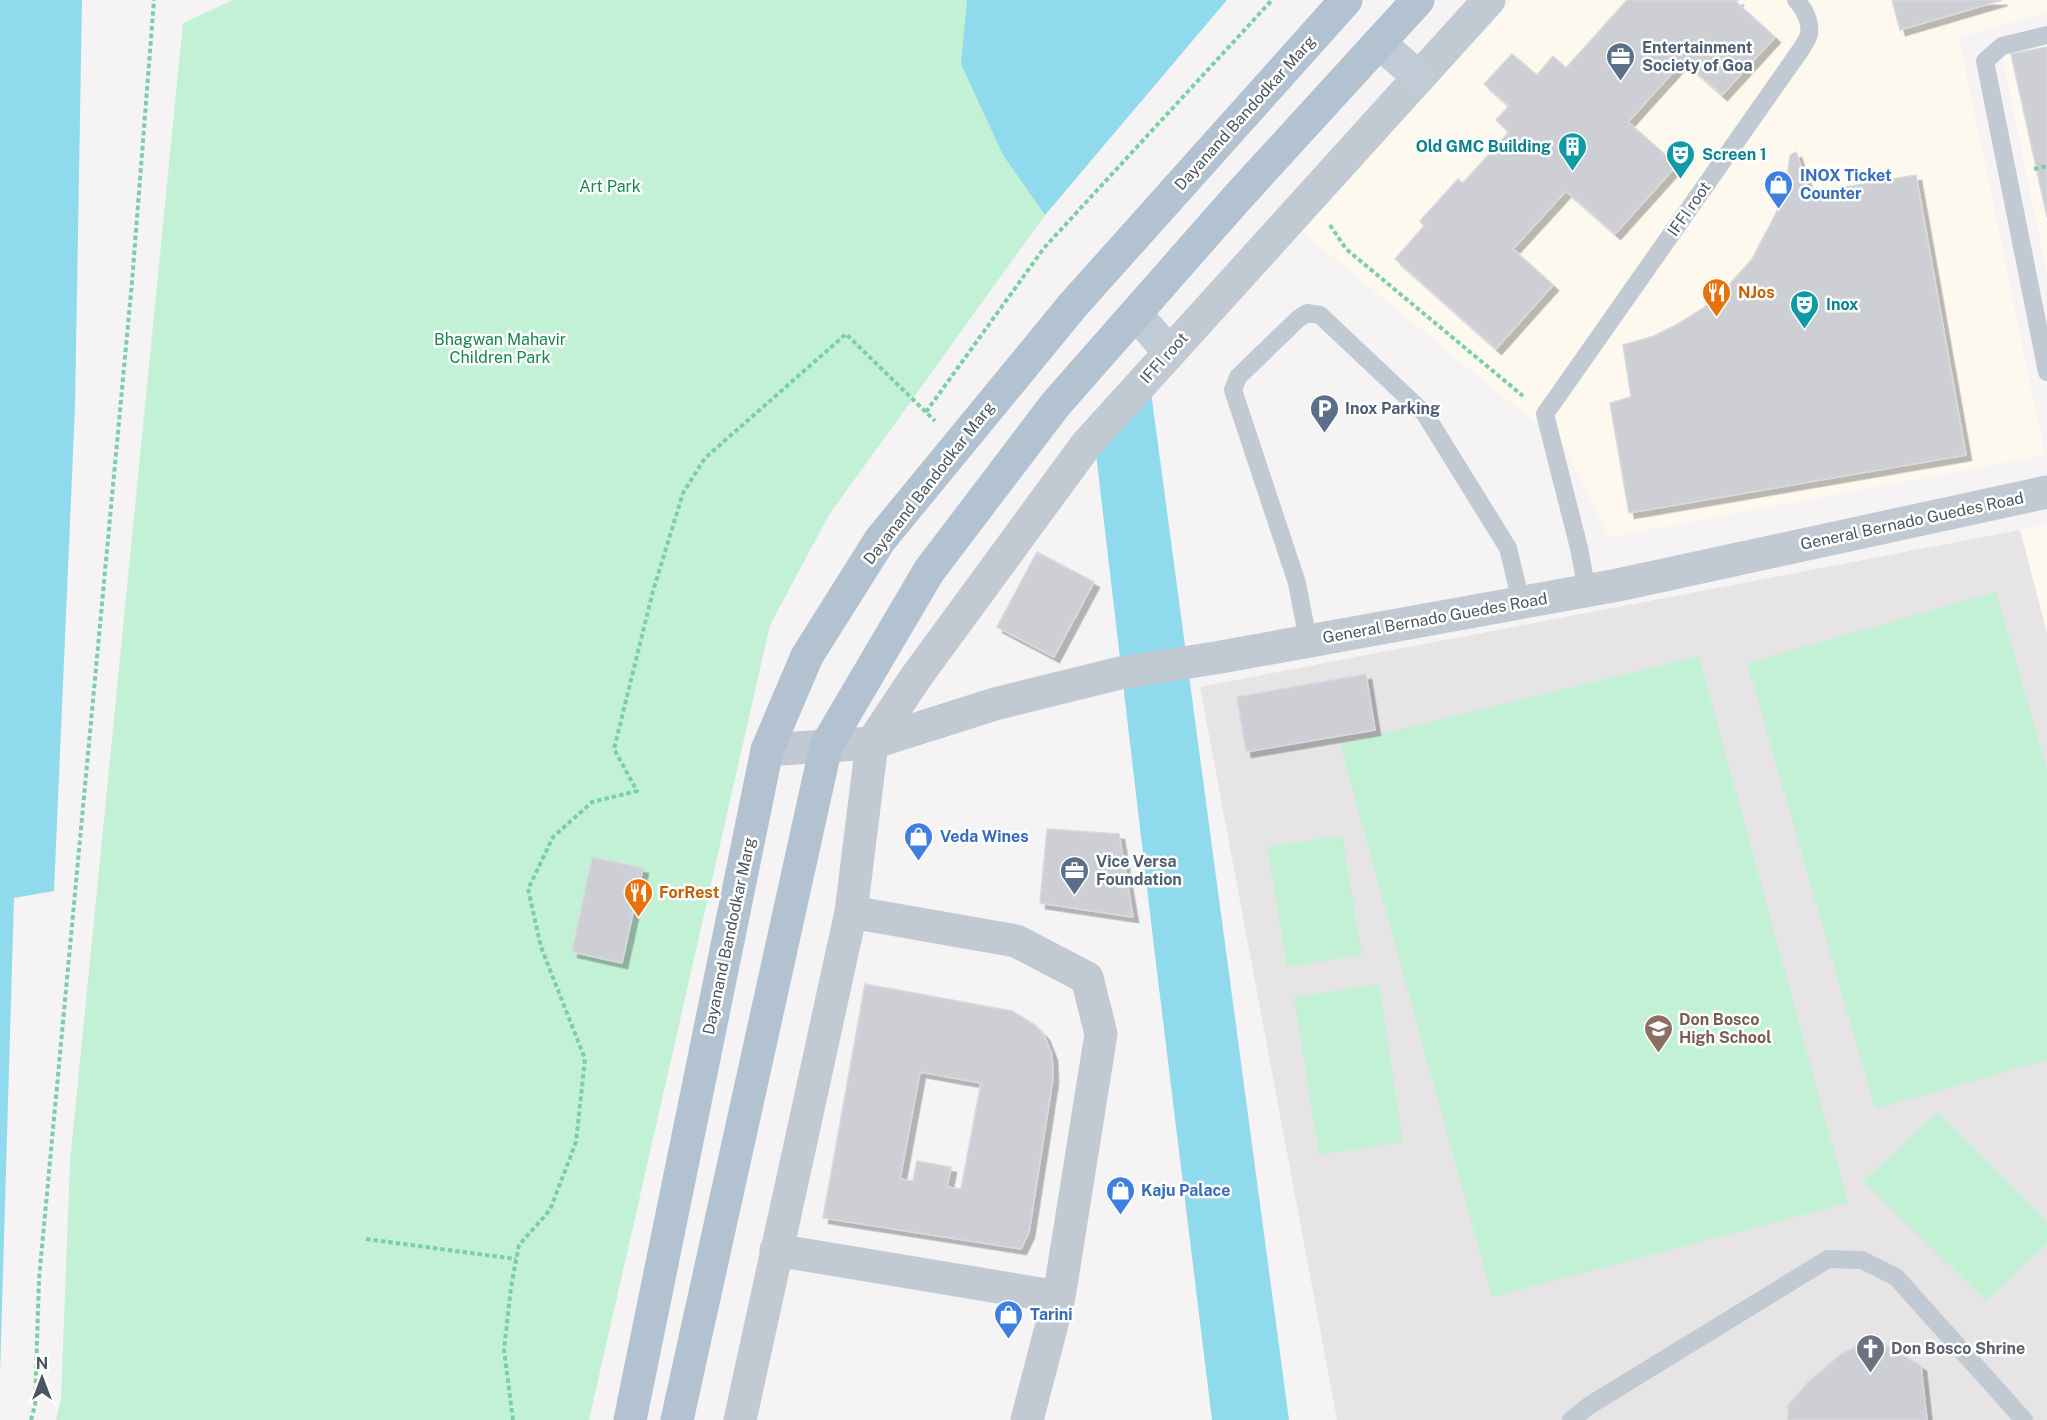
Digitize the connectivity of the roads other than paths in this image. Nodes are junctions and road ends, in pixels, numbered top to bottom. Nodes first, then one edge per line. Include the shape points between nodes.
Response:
1 (1346, 0) edge
2 (1418, 0) edge
3 (1489, 0) edge
4 (1796, 0) edge
5 (2047, 35) edge
6 (1379, 43) junction
7 (1419, 77) junction
8 (1136, 314) junction
9 (1169, 352) junction
10 (2047, 372) edge
11 (2047, 492) edge
12 (1587, 591) junction
13 (1521, 602) junction
14 (1308, 640) junction
15 (872, 743) junction
16 (826, 746) junction
17 (767, 750) junction
18 (851, 912) junction
19 (776, 1250) junction
20 (1059, 1297) junction
21 (630, 1420) edge
22 (677, 1420) edge
23 (740, 1420) edge
24 (1027, 1420) edge
25 (1571, 1420) edge
26 (2024, 1420) edge

1 - 17 main road, Dayanand Bandodkar Marg via 1072,305 880,540 807,656
2 - 6 main road
3 - 7 street, IFFI root
4 - 12 lane, IFFI root via 1803,6 1809,33 1802,48 1545,414
5 - 10 lane via 2002,46 1984,61
6 - 7 main road
6 - 8 main road
7 - 9 street, IFFI root
8 - 9 main road
8 - 16 main road via 1055,405 929,571
9 - 15 street, IFFI root via 1086,445
11 - 12 street, General Bernado Guedes Road
12 - 13 street, General Bernado Guedes Road
13 - 14 street, General Bernado Guedes Road
13 - 14 lane via 1508,548 1425,414 1320,315 1307,313 1238,377 1233,390 1297,584
14 - 15 street, General Bernado Guedes Road via 1120,673 995,704
15 - 16 street, General Bernado Guedes Road
15 - 18 street
16 - 17 street, General Bernado Guedes Road
16 - 22 main road
17 - 21 main road, Dayanand Bandodkar Marg
18 - 19 street
18 - 20 street via 1016,941 1087,978 1101,1034
19 - 20 street
19 - 23 street
20 - 24 street
25 - 26 lane via 1828,1259 1862,1260 1896,1277

